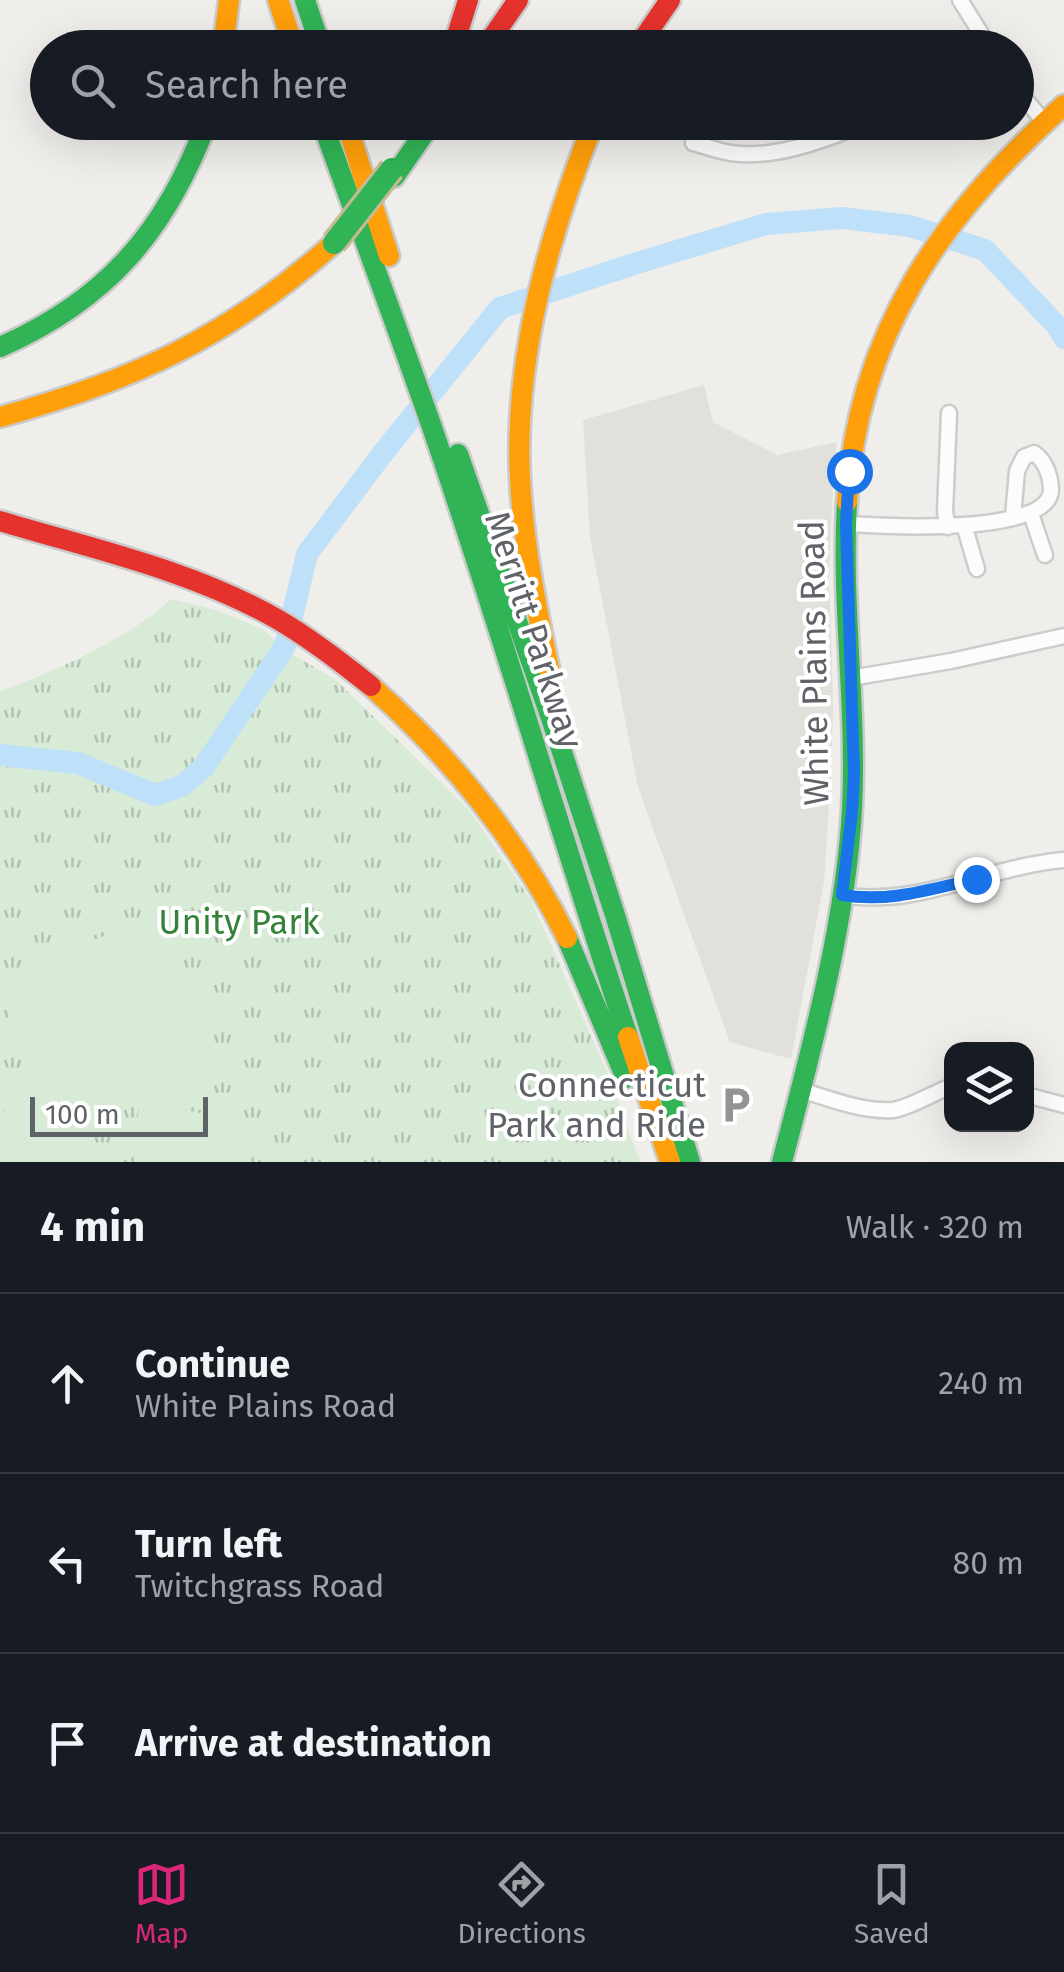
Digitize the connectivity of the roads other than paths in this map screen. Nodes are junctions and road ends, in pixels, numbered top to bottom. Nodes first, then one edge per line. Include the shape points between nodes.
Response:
1 (229, 0) edge
2 (278, 0) edge
3 (305, 0) edge
4 (468, 0) edge
5 (518, 0) edge
6 (670, 0) edge
7 (960, 0) edge
8 (225, 30) edge
9 (288, 30) edge
10 (315, 30) edge
11 (459, 30) edge
12 (497, 30) edge
13 (649, 30) edge
14 (979, 30) edge
15 (1064, 105) edge
16 (1034, 111) edge
17 (1044, 122) junction
18 (1034, 132) edge
19 (202, 140) edge
20 (329, 140) edge
21 (351, 140) edge
22 (410, 140) edge
23 (418, 140) edge
24 (587, 140) edge
25 (820, 140) edge
26 (1026, 140) edge
27 (693, 143) dead end
28 (393, 173) junction
29 (0, 346) edge
30 (423, 378) junction
31 (950, 412) dead end
32 (0, 418) edge
33 (439, 423) junction
34 (1031, 514) junction
35 (1013, 517) junction
36 (0, 522) edge
37 (846, 524) junction
38 (964, 525) junction
39 (948, 527) junction
40 (1045, 556) dead end
41 (977, 568) dead end
42 (1064, 636) edge
43 (851, 678) junction
44 (1064, 860) edge
45 (842, 895) junction
46 (615, 915) junction
47 (944, 1089) edge
48 (801, 1090) junction
49 (1034, 1097) edge
50 (1064, 1105) edge
51 (660, 1162) edge
52 (670, 1162) edge
53 (690, 1162) edge
54 (782, 1162) edge

1 - 8 main road
2 - 9 main road
3 - 10 main road
4 - 11 main road
5 - 12 main road
6 - 13 main road
7 - 14 street
15 - 17 main road, White Plains Road
16 - 17 street
17 - 18 main road, White Plains Road
19 - 29 main road via 157,223 128,258 63,316
20 - 30 main road, Merritt Parkway
21 - 30 main road, Merritt Parkway
22 - 28 main road
23 - 28 main road
24 - 46 main road via 560,208 532,325 520,490 552,681
25 - 27 street via 734,154
26 - 37 main road, White Plains Road via 960,210 896,312 867,383
28 - 32 main road, bridge via 334,243 259,307 152,366
30 - 33 main road, Merritt Parkway
31 - 39 street
33 - 46 main road, Merritt Parkway via 546,702
33 - 52 main road, Merritt Parkway via 573,872
34 - 35 street
34 - 35 street via 1052,493 1042,459 1034,454 1024,456 1017,471
34 - 40 street
35 - 38 street
36 - 51 main road via 190,580 268,614 348,668 426,738 487,810 557,918
37 - 39 street
37 - 43 main road, White Plains Road
38 - 39 street
38 - 41 street
42 - 43 street
43 - 45 main road, White Plains Road via 852,812
44 - 45 street via 899,896
45 - 48 main road, White Plains Road
46 - 53 main road, Merritt Parkway
47 - 48 street via 896,1110
48 - 54 main road, White Plains Road
49 - 50 street

